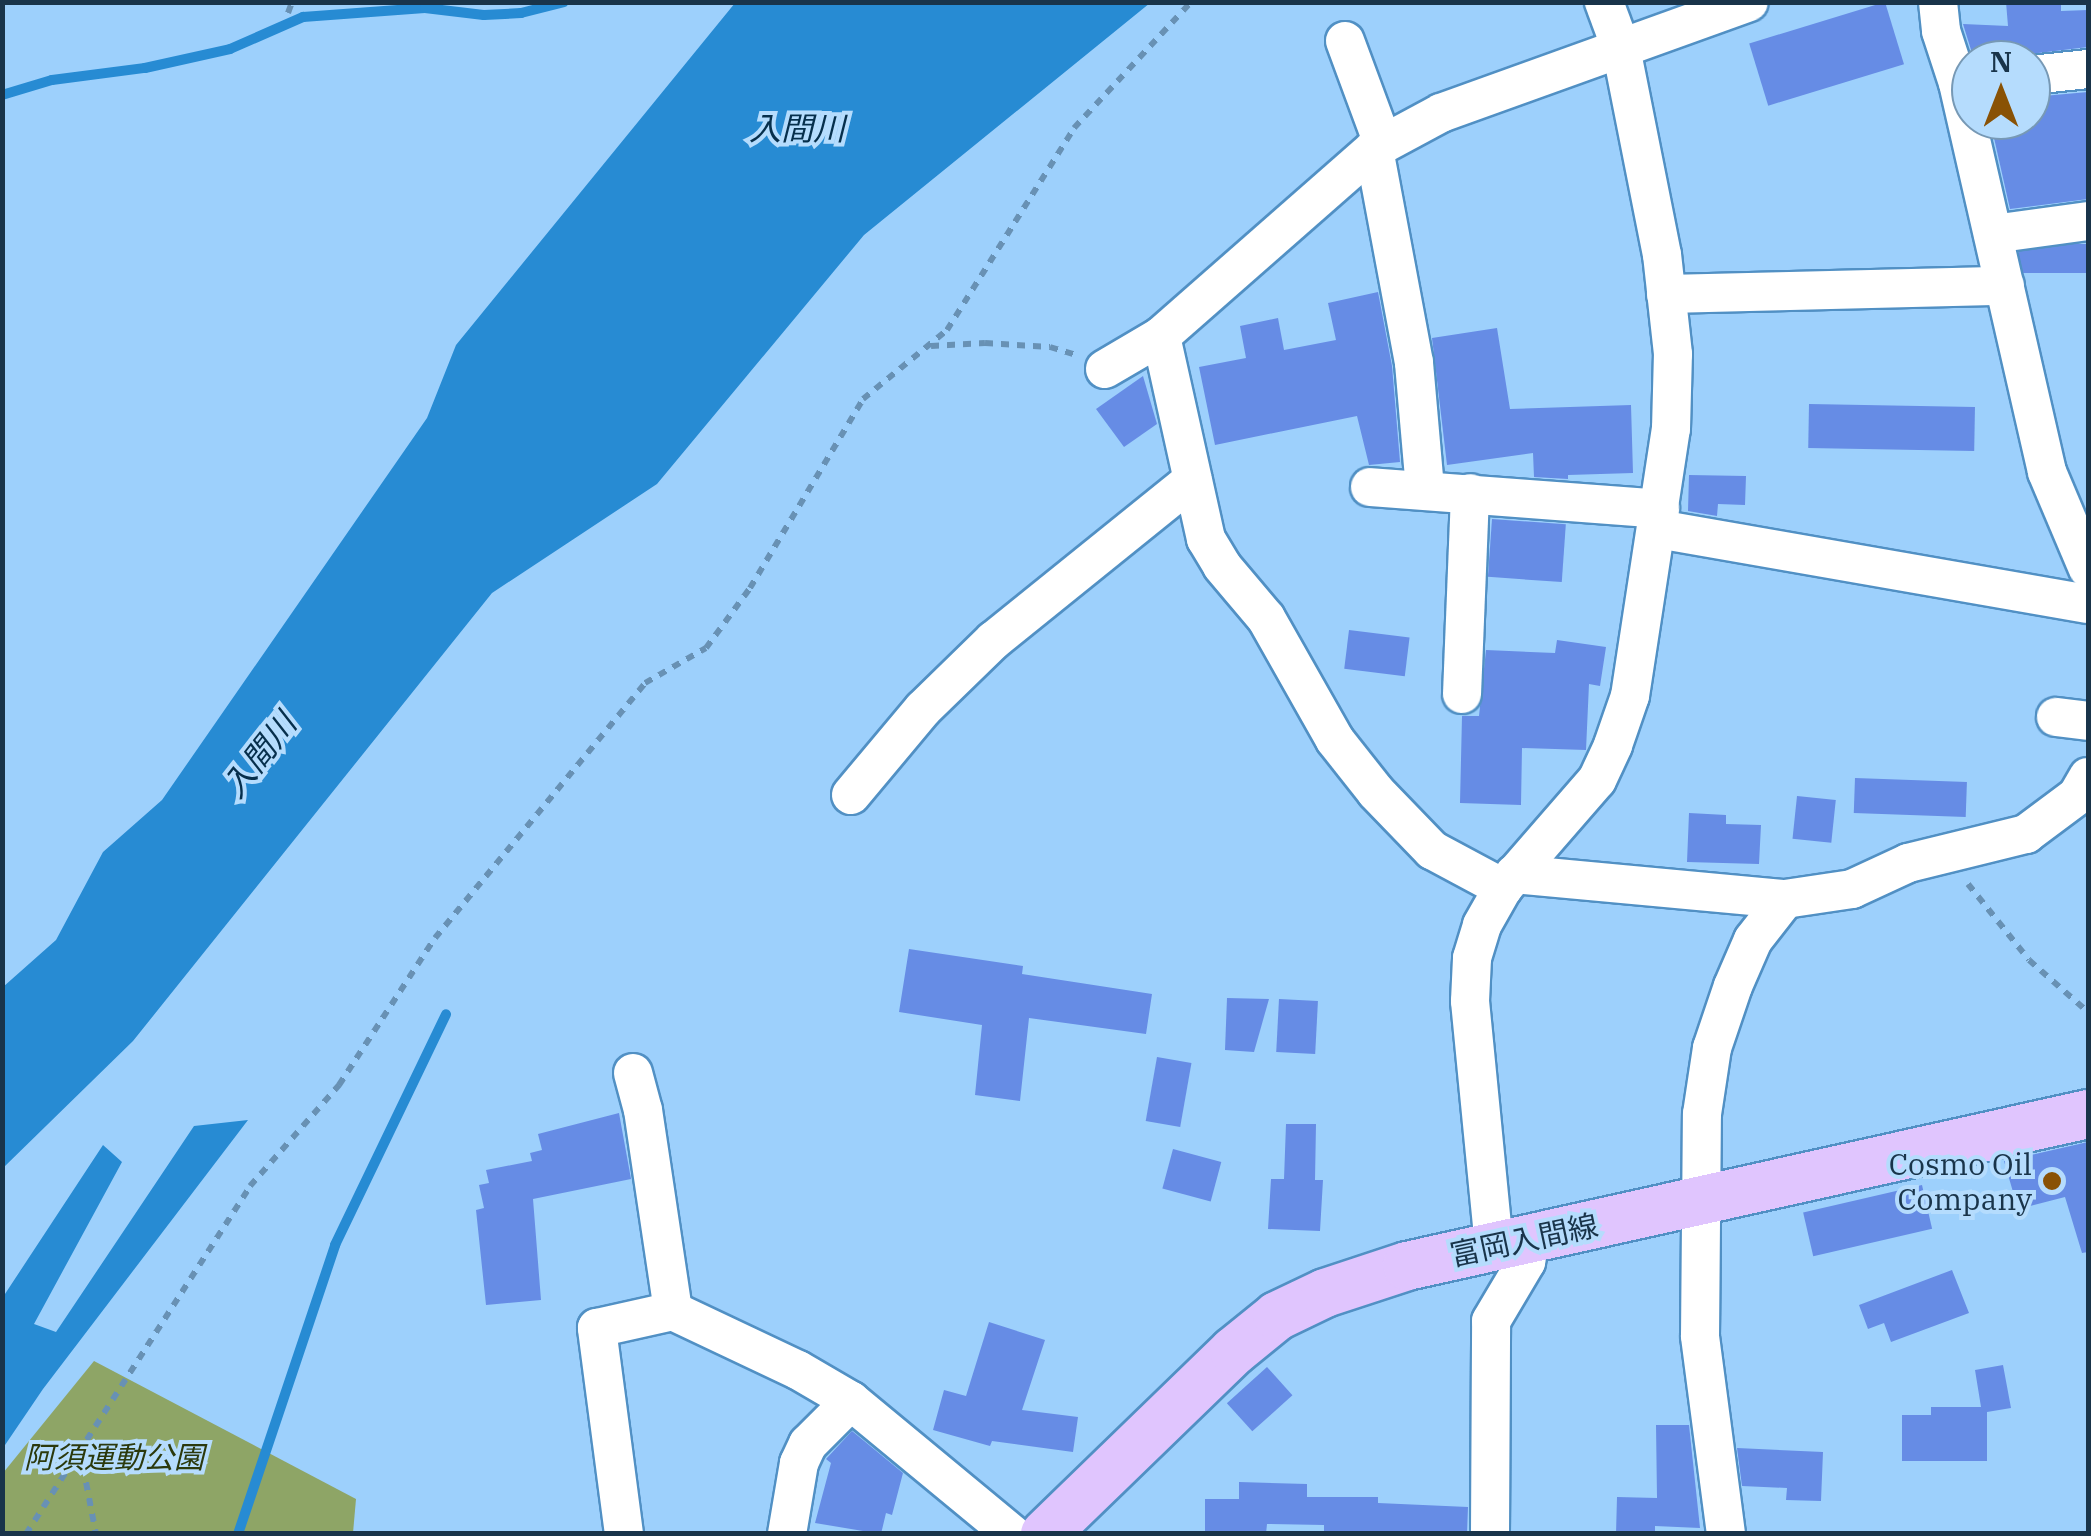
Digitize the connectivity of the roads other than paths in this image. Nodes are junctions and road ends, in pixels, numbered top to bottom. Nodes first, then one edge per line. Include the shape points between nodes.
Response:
1 (1604, 2) edge
2 (1749, 2) edge
3 (1938, 2) edge
4 (1345, 41) dead end
5 (1620, 48) junction
6 (1951, 53) edge
7 (2088, 69) edge
8 (2051, 73) edge
9 (1976, 140) edge
10 (1379, 147) junction
11 (2088, 221) edge
12 (1993, 234) junction
13 (2005, 286) junction
14 (1666, 294) junction
15 (1161, 336) junction
16 (1105, 369) road end
17 (1192, 480) junction
18 (1370, 487) dead end
19 (1425, 490) junction
20 (1470, 494) junction
21 (1659, 519) junction
22 (2088, 568) edge
23 (2088, 604) edge
24 (1462, 694) dead end
25 (2088, 776) edge
26 (851, 795) dead end
27 (1508, 881) junction
28 (1784, 899) junction
29 (633, 1072) dead end
30 (2088, 1114) edge
31 (1699, 1202) junction
32 (1512, 1243) junction
33 (674, 1311) junction
34 (851, 1400) junction
35 (624, 1534) edge
36 (788, 1534) edge
37 (1012, 1534) edge
38 (1045, 1534) edge
39 (1490, 1534) edge
40 (1726, 1534) edge

1 - 5 street
2 - 5 street
3 - 6 street via 1940,31
4 - 10 street
5 - 10 street via 1440,113
5 - 14 street
7 - 8 street
9 - 12 street
10 - 15 street
10 - 19 street via 1414,363
11 - 12 street
12 - 13 street
13 - 14 street
13 - 22 street via 2047,472
14 - 21 street via 1671,428
15 - 16 street
15 - 17 street
17 - 26 street via 994,640
17 - 27 street via 1206,539 1266,618 1335,740 1432,850
18 - 19 street
19 - 20 street
20 - 21 street
20 - 24 street
21 - 23 street
21 - 27 street via 1630,696 1613,745 1596,780
25 - 28 street via 2077,796 2026,834 1908,863 1852,889
27 - 28 street
27 - 32 street via 1482,926 1470,1001
28 - 31 street via 1753,940 1712,1048
29 - 33 street
30 - 31 main road, 富岡入間線
31 - 32 main road, 富岡入間線
31 - 40 street via 1700,1336
32 - 38 main road, 富岡入間線 via 1407,1266 1278,1316
32 - 39 street via 1526,1262 1491,1321
33 - 34 street
33 - 35 street via 597,1328
34 - 36 street via 808,1444 799,1463
34 - 37 street

